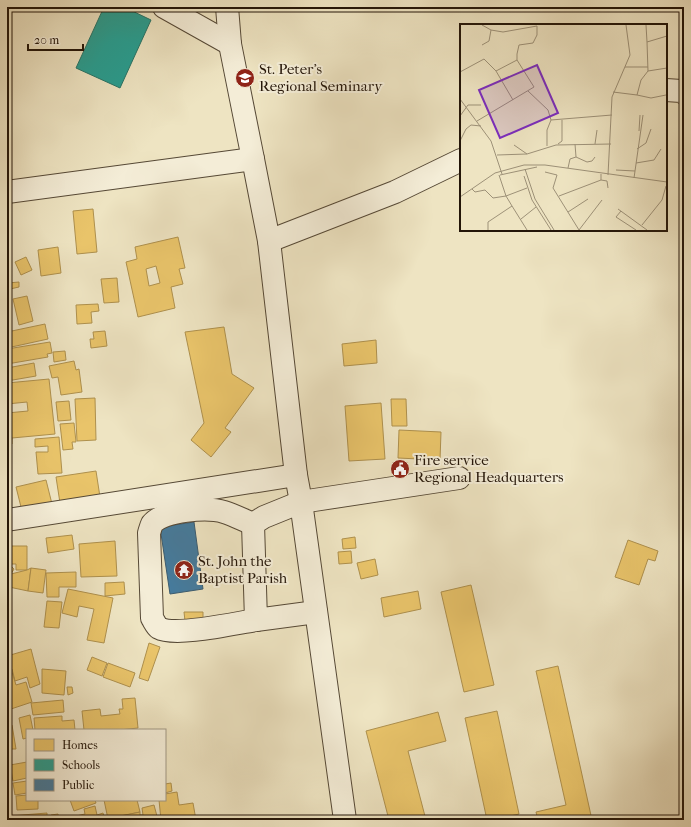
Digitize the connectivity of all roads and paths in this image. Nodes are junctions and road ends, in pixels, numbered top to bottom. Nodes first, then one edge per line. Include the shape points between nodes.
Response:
1 (164, 7) edge
2 (227, 7) edge
3 (230, 44) junction
4 (667, 90) edge
5 (684, 92) edge
6 (253, 159) junction
7 (460, 160) edge
8 (7, 192) edge
9 (269, 241) junction
10 (296, 475) junction
11 (459, 478) dead end
12 (302, 502) junction
13 (7, 520) edge
14 (253, 524) junction
15 (316, 612) junction
16 (256, 620) junction
17 (345, 820) edge

1 - 3 street
2 - 3 street
3 - 6 street
4 - 5 street
6 - 8 street
6 - 9 street
7 - 9 street via 395,192
9 - 10 street
10 - 12 street
10 - 13 street
11 - 12 street
12 - 14 street
12 - 15 street
14 - 16 street
14 - 16 street via 224,512 209,509 181,511 153,523 149,533 152,618 158,628 167,631 191,630
15 - 16 street
15 - 17 street

